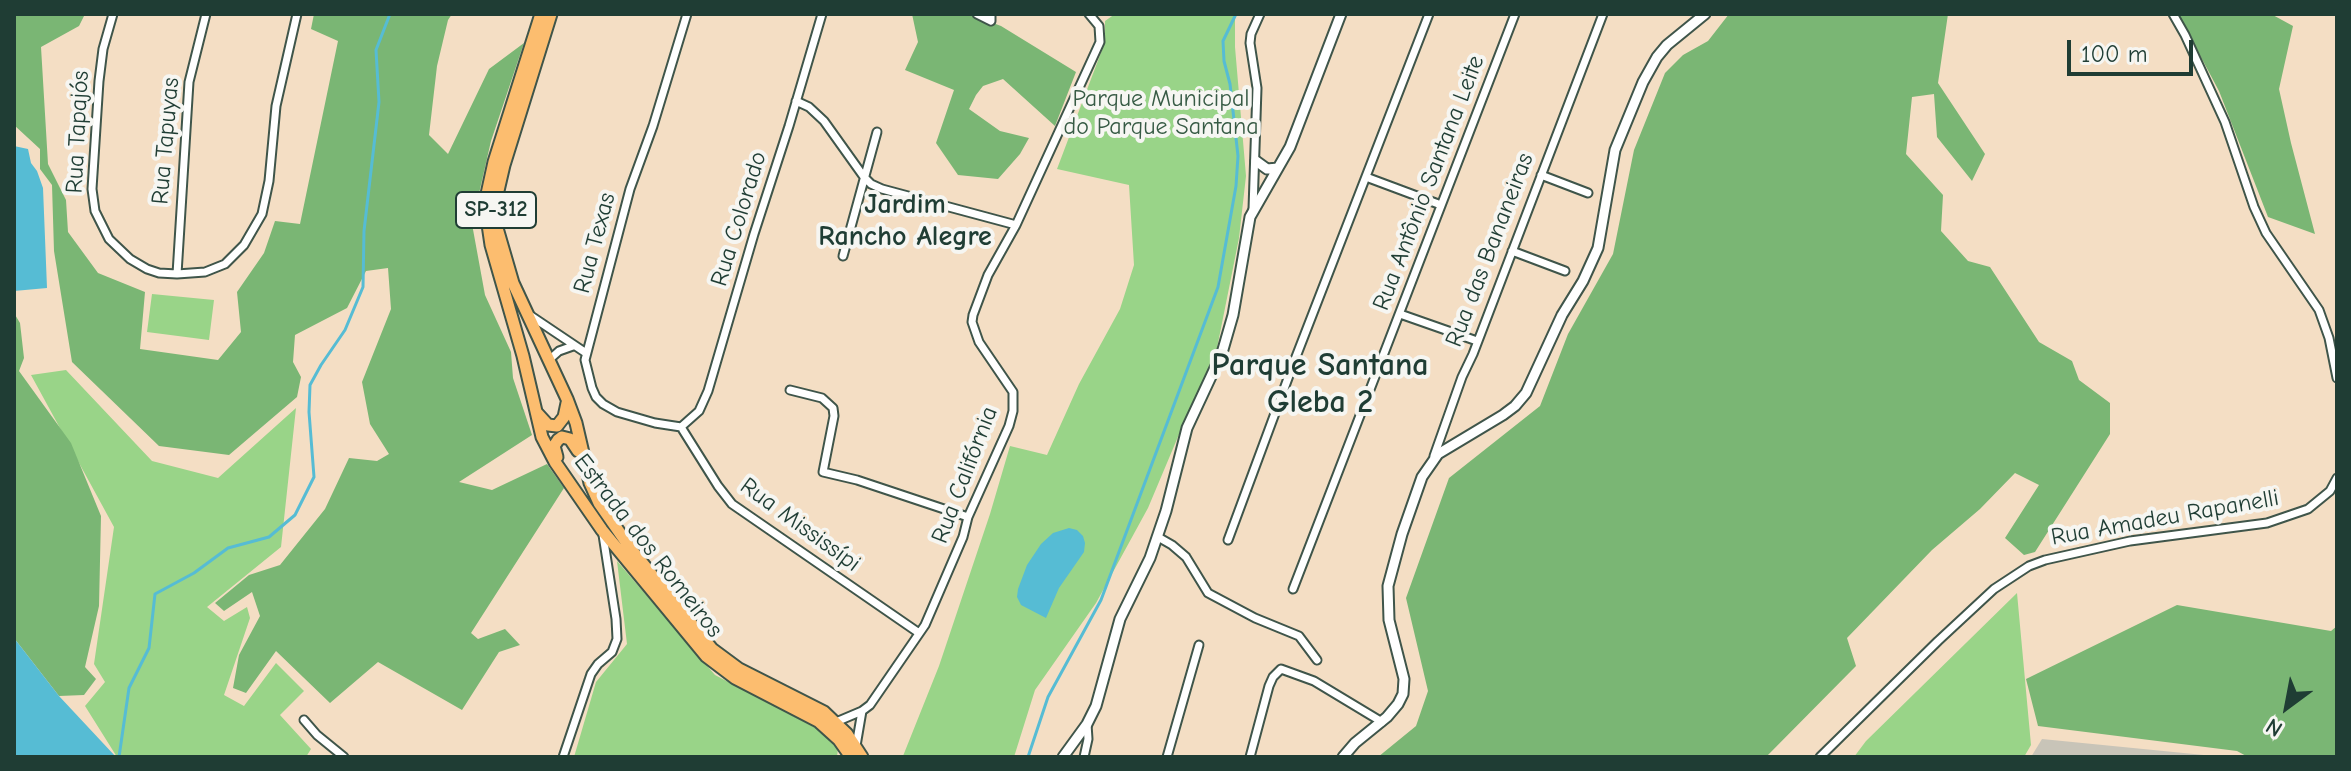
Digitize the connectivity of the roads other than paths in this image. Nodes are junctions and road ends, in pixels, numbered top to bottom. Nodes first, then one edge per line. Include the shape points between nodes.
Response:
1 (113, 14) edge
2 (206, 14) edge
3 (297, 14) edge
4 (541, 14) edge
5 (551, 14) edge
6 (687, 14) edge
7 (822, 14) edge
8 (977, 14) edge
9 (1089, 14) edge
10 (1260, 14) edge
11 (1341, 14) edge
12 (1429, 14) edge
13 (1515, 14) edge
14 (1603, 14) edge
15 (1705, 14) edge
16 (2173, 14) edge
17 (991, 18) edge
18 (796, 101) junction
19 (877, 132) dead end
20 (1256, 161) junction
21 (1278, 168) junction
22 (1541, 175) junction
23 (864, 177) junction
24 (1366, 177) junction
25 (1588, 193) dead end
26 (1441, 205) junction
27 (1253, 209) junction
28 (1016, 225) junction
29 (1512, 251) junction
30 (843, 256) dead end
31 (1565, 271) dead end
32 (177, 274) junction
33 (526, 312) junction
34 (1400, 314) junction
35 (1477, 341) junction
36 (573, 346) junction
37 (586, 353) junction
38 (550, 359) junction
39 (2337, 378) edge
40 (790, 390) dead end
41 (567, 399) junction
42 (534, 410) junction
43 (681, 427) junction
44 (583, 459) junction
45 (1431, 461) junction
46 (562, 472) junction
47 (2337, 478) edge
48 (968, 517) junction
49 (602, 530) junction
50 (1158, 537) junction
51 (1228, 540) dead end
52 (1293, 589) dead end
53 (919, 633) junction
54 (1199, 645) dead end
55 (1317, 660) dead end
56 (862, 711) junction
57 (304, 720) dead end
58 (836, 722) junction
59 (1382, 722) junction
60 (1087, 724) junction
61 (1070, 748) junction
62 (1086, 748) junction
63 (856, 753) edge
64 (344, 757) edge
65 (563, 757) edge
66 (1063, 757) edge
67 (1084, 757) edge
68 (1167, 757) edge
69 (1250, 757) edge
70 (1343, 757) edge
71 (1820, 757) edge

1 - 32 street, Rua Tapajós via 99,81 95,211 109,239 130,259 159,273
2 - 32 street, Rua Tapuyas via 188,94
3 - 32 street, Rua Tapajós via 280,83 262,214 225,264
4 - 42 main road, Estrada dos Romeiros / SP-312 via 494,162 486,211
5 - 33 main road, Estrada dos Romeiros / SP-312 via 497,195 497,228
6 - 37 street, Rua Texas via 630,189
7 - 18 street, Rua Colorado
8 - 17 street
9 - 28 street, Rua Califórnia via 1099,26 1100,42
10 - 20 street via 1250,43 1257,88
11 - 21 street
12 - 24 street
13 - 26 street, Rua Antônio Santana Leite
14 - 22 street, Rua das Bananeiras
15 - 45 street via 1667,45 1643,82 1615,150 1598,248 1526,393 1503,415
16 - 39 street via 2225,122 2266,233 2319,310
18 - 23 street via 824,121
18 - 43 street, Rua Colorado via 708,391 699,411
19 - 23 street
20 - 21 street via 1267,169
20 - 27 street
21 - 27 street
22 - 25 street
22 - 29 street, Rua das Bananeiras
23 - 28 street via 882,189
23 - 30 street
24 - 26 street
24 - 51 street
26 - 34 street, Rua Antônio Santana Leite
27 - 50 street via 1230,331 1190,420
28 - 48 street, Rua Califórnia via 973,315 979,342 1013,392 1013,411
29 - 31 street
29 - 35 street, Rua das Bananeiras
33 - 36 street
33 - 38 main road, Estrada dos Romeiros / SP-312
34 - 35 street
34 - 52 street, Rua Antônio Santana Leite
35 - 45 street, Rua das Bananeiras
36 - 37 street
36 - 38 street
37 - 43 street, Rua Texas via 592,388 603,404
38 - 41 main road, Estrada dos Romeiros / SP-312
40 - 48 street via 822,398 833,408 823,472
41 - 42 main road via 557,426 548,425
41 - 44 main road, Estrada dos Romeiros / SP-312
42 - 46 main road, Estrada dos Romeiros / SP-312
43 - 53 street, Rua Mississípi via 732,504
44 - 46 main road via 570,439 562,437 554,446
44 - 58 main road, Estrada dos Romeiros / SP-312 via 612,523 712,649
45 - 59 street, Rua das Bananeiras via 1417,488 1388,586 1389,620 1404,686 1398,704
46 - 49 main road, Estrada dos Romeiros / SP-312
47 - 71 street, Rua Amadeu Rapanelli via 2308,509 2267,523 2130,541 2029,566 1994,589
48 - 53 street, Rua Califórnia via 934,608
49 - 63 main road, Estrada dos Romeiros / SP-312 via 706,656 735,678 818,721
49 - 65 street via 617,639 591,674
50 - 55 street via 1186,557 1208,593 1299,636
50 - 60 street via 1120,619
53 - 56 street, Rua Califórnia
54 - 68 street
56 - 58 street, Rua Califórnia
56 - 63 street, Rua Califórnia
57 - 64 street
58 - 63 main road, Estrada dos Romeiros / SP-312
59 - 69 street via 1314,681 1281,669 1269,686
59 - 70 street, Rua das Bananeiras
60 - 61 street
60 - 62 street
61 - 62 street
61 - 66 street
62 - 67 street

